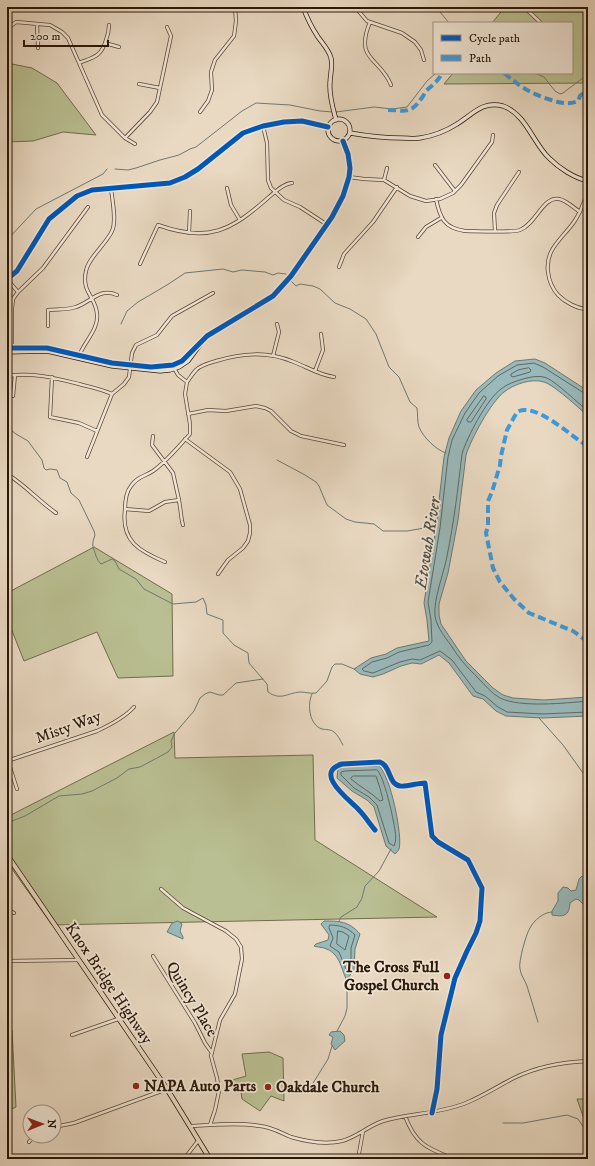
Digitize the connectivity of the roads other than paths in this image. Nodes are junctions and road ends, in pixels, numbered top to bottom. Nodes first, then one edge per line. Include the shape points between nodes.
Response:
1 (235, 7) edge
2 (303, 7) edge
3 (355, 7) edge
4 (524, 7) edge
5 (370, 22) junction
6 (540, 22) edge
7 (37, 24) junction
8 (109, 25) dead end
9 (167, 27) dead end
10 (7, 28) edge
11 (105, 43) junction
12 (119, 47) dead end
13 (38, 48) dead end
14 (424, 60) dead end
15 (79, 63) junction
16 (139, 84) dead end
17 (391, 85) dead end
18 (160, 88) junction
19 (200, 112) dead end
20 (336, 120) junction
21 (263, 126) junction
22 (328, 127) junction
23 (350, 133) junction
24 (493, 135) dead end
25 (124, 138) junction
26 (343, 141) junction
27 (136, 144) dead end
28 (435, 165) dead end
29 (387, 168) dead end
30 (519, 172) dead end
31 (349, 177) junction
32 (384, 180) junction
33 (588, 181) edge
34 (292, 183) dead end
35 (397, 187) junction
36 (111, 188) junction
37 (227, 188) dead end
38 (455, 191) junction
39 (588, 191) edge
40 (274, 192) junction
41 (436, 200) junction
42 (88, 207) dead end
43 (190, 211) dead end
44 (580, 212) junction
45 (441, 218) junction
46 (240, 220) junction
47 (326, 224) junction
48 (495, 231) junction
49 (189, 233) junction
50 (418, 237) dead end
51 (140, 264) dead end
52 (339, 267) dead end
53 (7, 279) edge
54 (18, 292) junction
55 (213, 293) dead end
56 (116, 295) dead end
57 (92, 299) junction
58 (7, 308) edge
59 (12, 308) junction
60 (588, 309) edge
61 (277, 324) dead end
62 (48, 326) dead end
63 (321, 334) dead end
64 (9, 348) edge
65 (7, 352) edge
66 (273, 356) junction
67 (79, 357) junction
68 (130, 366) junction
69 (174, 367) junction
70 (315, 371) junction
71 (15, 375) junction
72 (7, 376) edge
73 (52, 377) junction
74 (334, 377) dead end
75 (187, 382) junction
76 (112, 394) junction
77 (13, 396) dead end
78 (188, 414) junction
79 (97, 431) junction
80 (153, 436) dead end
81 (185, 439) junction
82 (344, 445) dead end
83 (87, 457) dead end
84 (164, 462) junction
85 (7, 474) edge
86 (179, 500) junction
87 (125, 509) junction
88 (56, 512) dead end
89 (183, 525) dead end
90 (165, 562) dead end
91 (218, 574) dead end
92 (134, 707) dead end
93 (7, 761) edge
94 (17, 789) dead end
95 (375, 830) dead end
96 (8, 858) edge
97 (161, 888) dead end
98 (7, 909) edge
99 (14, 913) dead end
100 (153, 956) dead end
101 (78, 960) junction
102 (7, 961) edge
103 (118, 1019) junction
104 (72, 1035) dead end
105 (212, 1053) junction
106 (588, 1061) edge
107 (167, 1089) junction
108 (432, 1112) junction
109 (405, 1116) junction
110 (62, 1125) edge
111 (210, 1125) junction
112 (190, 1126) junction
113 (363, 1130) junction
114 (199, 1140) junction
115 (470, 1156) dead end
116 (184, 1159) edge
117 (210, 1159) edge
118 (358, 1159) edge
119 (454, 1159) edge
120 (468, 1159) edge
121 (487, 1159) edge
122 (504, 1159) edge
123 (523, 1159) edge
124 (528, 1159) edge

1 - 19 street via 234,36 215,60 211,72 212,90
2 - 20 street via 331,57 330,97
3 - 5 street
4 - 6 street
5 - 14 street via 390,28 415,42
5 - 17 street via 364,43 367,53 388,76
7 - 10 street via 16,22
7 - 13 street
7 - 15 street via 50,25 62,32 68,38
8 - 11 street
9 - 18 street via 172,36
11 - 12 street
11 - 15 street via 98,56
15 - 25 street via 102,115
16 - 18 street
18 - 25 street via 157,102 150,112
20 - 22 street
20 - 23 street via 348,123
21 - 22 street via 302,121
21 - 36 street via 243,133 185,177 170,183
21 - 40 street via 267,143 268,180
22 - 26 street via 330,137 336,141
23 - 26 street
23 - 33 street via 376,137 419,138 457,124 480,107 503,106 516,113 548,158 564,170
24 - 38 street via 492,142
25 - 27 street
26 - 31 street via 348,154
28 - 38 street
29 - 32 street
30 - 48 street via 496,204
31 - 32 street
31 - 47 street via 342,196
32 - 35 street
34 - 40 street
35 - 41 street via 410,196
35 - 52 street via 373,222 344,254
36 - 53 street via 92,190 78,196 58,211 49,219 17,271
36 - 57 street via 114,222 112,231 86,268 85,287
37 - 46 street via 231,205
38 - 41 street
39 - 44 street
40 - 46 street
40 - 47 street
41 - 45 street
42 - 54 street via 43,268
43 - 49 street
44 - 48 street via 561,199 554,199 546,202 529,225 519,231
44 - 60 street via 551,251 547,261 552,286 563,300
45 - 48 street via 456,230
45 - 50 street via 426,227
46 - 49 street via 218,231
47 - 69 street via 291,276 273,296 206,336 188,361
49 - 51 street via 158,225
53 - 54 street
54 - 59 street via 13,299
55 - 68 street via 172,316 157,335 136,345
56 - 57 street via 103,292
57 - 62 street via 76,307 48,310
57 - 67 street via 98,316
58 - 59 street
59 - 64 street
61 - 66 street via 279,332
63 - 70 street via 323,350
64 - 67 street via 47,348
65 - 67 street via 47,351
66 - 70 street
66 - 75 street via 235,355 196,369
67 - 68 street via 112,366
68 - 69 street via 160,371
68 - 76 street via 129,376 124,384
69 - 75 street via 178,375
70 - 74 street
71 - 72 street
71 - 73 street
71 - 77 street
73 - 76 street
73 - 79 street via 50,416 79,423
75 - 78 street via 185,394
76 - 79 street
78 - 81 street via 190,434
78 - 82 street via 256,406 271,411 296,434
79 - 83 street
80 - 84 street via 152,445
81 - 84 street
81 - 91 street via 230,472 240,490 250,525 248,541 228,560
84 - 86 street via 173,473
84 - 87 street via 152,472 140,477 130,488
85 - 88 street
86 - 87 street via 165,502 149,511
86 - 89 street
87 - 90 street via 124,521 133,544 146,554
92 - 93 street, Misty Way via 109,726
93 - 94 street
95 - 108 street via 333,783 331,775 334,768 342,764 380,762 385,765 394,783 399,786 425,783 432,836 468,860 482,887 479,926 455,978 441,1035 437,1089
96 - 101 main road, Knox Bridge Highway
97 - 105 street via 183,908 226,931 241,947 242,959 237,989 220,1020
98 - 99 street
100 - 105 street, Quincy Place
101 - 102 street
101 - 103 main road, Knox Bridge Highway
103 - 104 street
103 - 107 main road, Knox Bridge Highway
105 - 111 street via 218,1097
106 - 108 street via 548,1066 522,1074 476,1099
107 - 110 street
107 - 112 main road, Knox Bridge Highway
108 - 109 street
109 - 113 street
109 - 119 street via 414,1136 423,1144
111 - 112 street
111 - 113 street via 259,1125 299,1139 324,1144 343,1141
112 - 114 main road, Knox Bridge Highway
113 - 118 street
114 - 116 street
114 - 117 main road, Knox Bridge Highway
115 - 120 street
121 - 122 street
123 - 124 street

